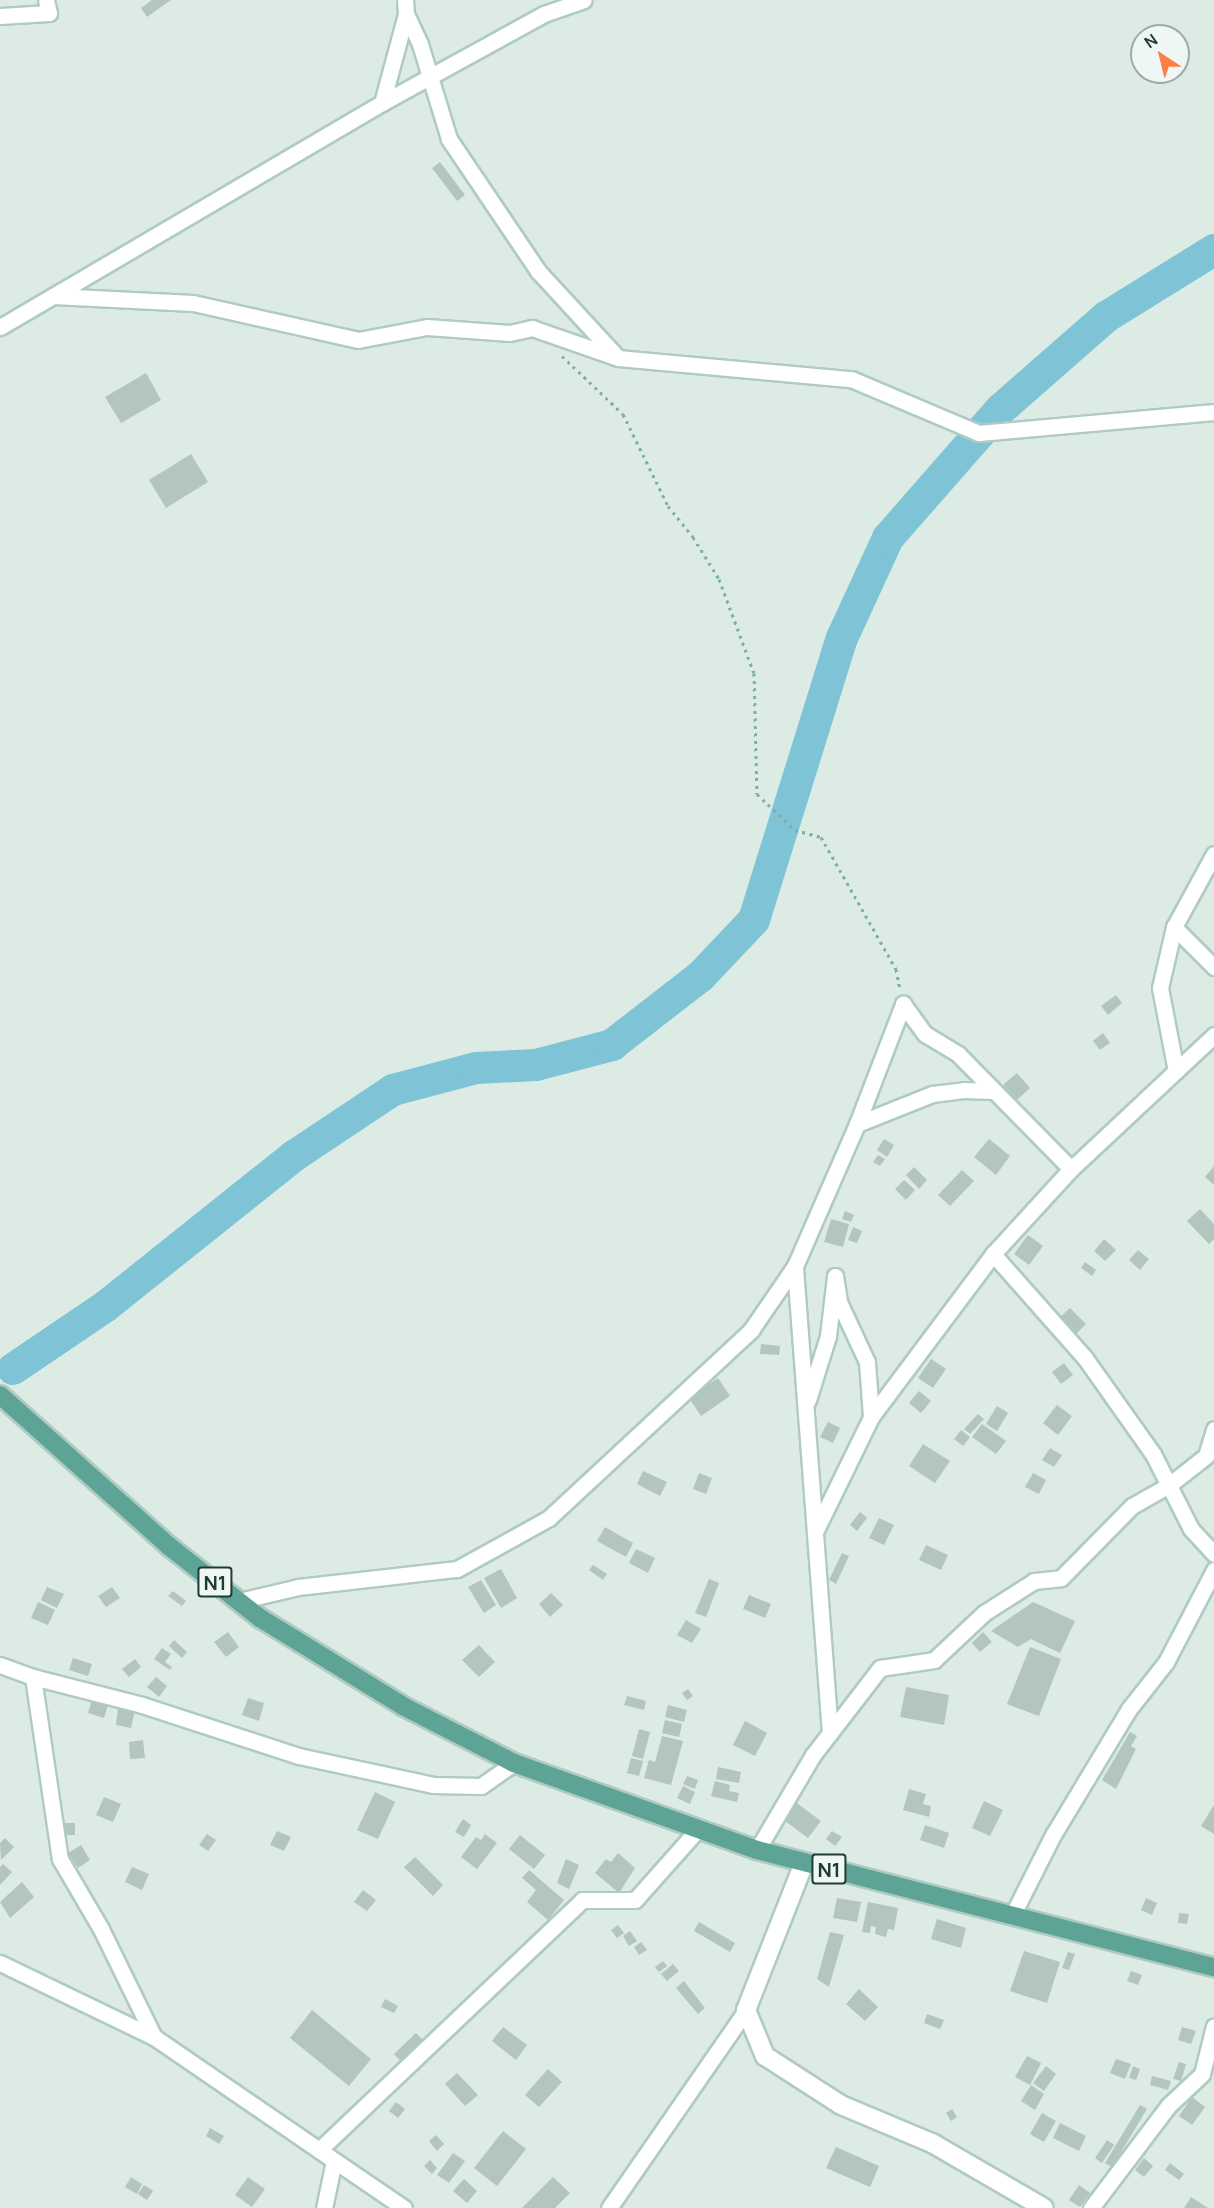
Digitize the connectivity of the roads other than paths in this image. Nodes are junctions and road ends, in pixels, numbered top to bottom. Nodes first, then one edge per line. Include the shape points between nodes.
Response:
1 (46, 0) edge
2 (584, 0) edge
3 (405, 7) edge
4 (0, 16) edge
5 (428, 78) junction
6 (382, 103) junction
7 (53, 296) junction
8 (0, 327) edge
9 (618, 358) junction
10 (1214, 412) edge
11 (1214, 854) edge
12 (1174, 927) junction
13 (1214, 967) edge
14 (1214, 1035) edge
15 (1176, 1071) junction
16 (992, 1091) junction
17 (858, 1124) junction
18 (1071, 1169) junction
19 (993, 1254) junction
20 (795, 1266) junction
21 (0, 1395) edge
22 (805, 1410) junction
23 (871, 1417) junction
24 (1214, 1429) edge
25 (1169, 1485) junction
26 (815, 1532) junction
27 (1214, 1554) edge
28 (1214, 1570) edge
29 (238, 1600) junction
30 (0, 1665) edge
31 (33, 1677) junction
32 (830, 1733) junction
33 (514, 1763) junction
34 (699, 1828) junction
35 (757, 1850) junction
36 (804, 1863) junction
37 (1012, 1916) junction
38 (0, 1963) edge
39 (1214, 1967) edge
40 (746, 2010) junction
41 (1214, 2025) edge
42 (154, 2037) junction
43 (319, 2150) junction
44 (334, 2161) junction
45 (324, 2208) edge
46 (404, 2208) edge
47 (609, 2208) edge
48 (1044, 2208) edge
49 (1091, 2208) edge

1 - 4 street via 49,14
2 - 5 street via 544,14
3 - 5 street
3 - 6 street
5 - 6 street
5 - 9 street via 449,139 538,271
6 - 7 street
7 - 8 street
7 - 9 street via 193,303 358,340 427,327 510,333 532,328
9 - 10 street via 851,379 980,433
11 - 12 street
12 - 13 street
12 - 15 street via 1160,988
14 - 15 street
15 - 18 street
16 - 17 street via 932,1094
16 - 17 street via 958,1054 925,1034 903,1004
16 - 18 street
17 - 20 street
18 - 19 street
19 - 23 street
19 - 25 street via 1085,1358 1153,1454
20 - 22 street
20 - 29 street via 751,1330 549,1518 457,1569 298,1587
21 - 29 main road, N1 via 170,1547
22 - 23 street via 828,1336 835,1276 839,1302 867,1362
22 - 26 street
23 - 26 street
24 - 25 street via 1206,1456
25 - 27 street via 1191,1529
25 - 32 street via 1132,1506 1061,1578 1034,1581 984,1614 934,1660 880,1668
26 - 32 street
28 - 37 street via 1166,1662 1123,1718 1053,1835
29 - 33 main road, N1 via 402,1706
30 - 31 street
31 - 33 street via 142,1705 299,1756 433,1785 481,1786
31 - 42 street via 60,1859 101,1929
32 - 35 street
33 - 34 main road, N1
34 - 35 main road, N1
34 - 43 street via 635,1900 582,1900
35 - 36 main road, N1
36 - 37 main road, N1
36 - 40 street
37 - 39 main road, N1
38 - 42 street
40 - 47 street
40 - 48 street via 765,2056 841,2106 932,2144
41 - 49 street via 1202,2074 1169,2105
42 - 43 street
43 - 44 street
44 - 45 street
44 - 46 street

